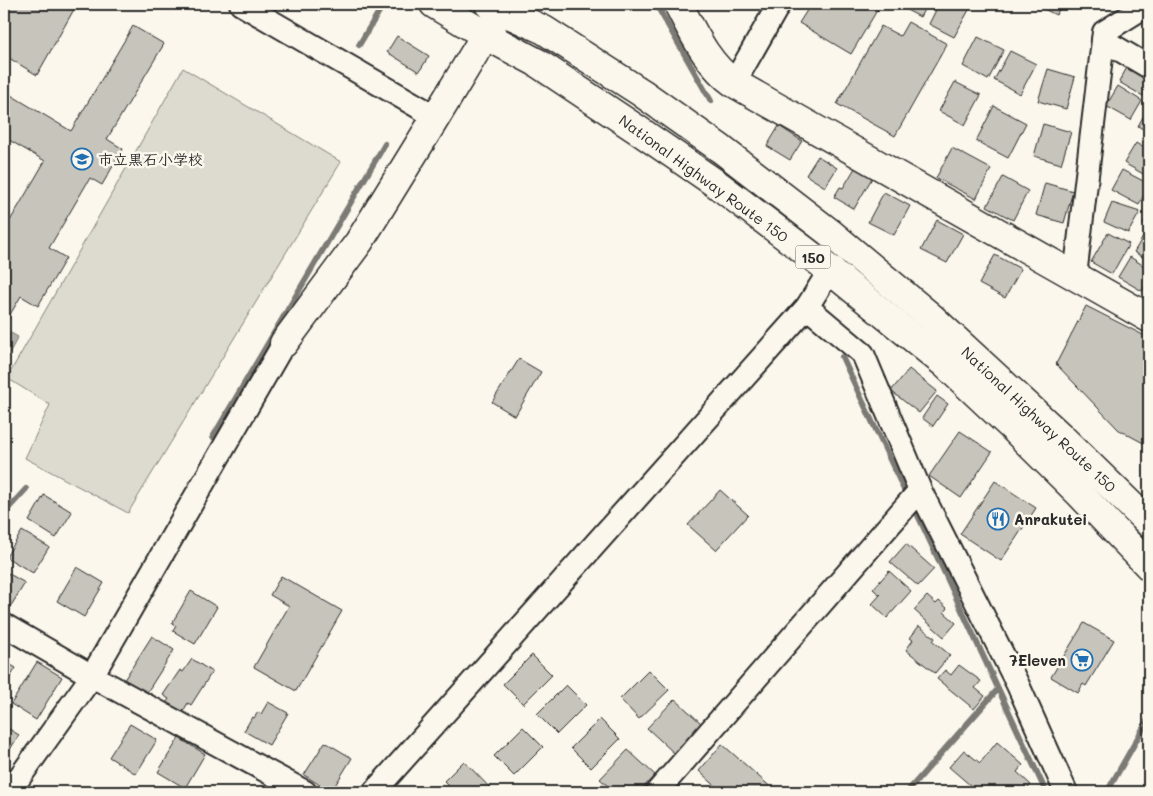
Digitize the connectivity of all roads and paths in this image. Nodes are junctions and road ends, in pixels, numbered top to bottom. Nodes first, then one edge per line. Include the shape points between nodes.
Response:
1 (241, 4) edge
2 (434, 4) edge
3 (678, 4) edge
4 (779, 4) edge
5 (1149, 4) edge
6 (498, 6) edge
7 (485, 35) junction
8 (1103, 40) junction
9 (1149, 67) edge
10 (734, 83) junction
11 (436, 117) junction
12 (830, 270) junction
13 (1075, 276) junction
14 (807, 307) junction
15 (1149, 318) edge
16 (284, 343) joint
17 (920, 490) junction
18 (1149, 523) edge
19 (1149, 566) edge
20 (4, 625) edge
21 (92, 676) junction
22 (9, 792) edge
23 (304, 792) edge
24 (374, 792) edge
25 (657, 792) edge
26 (1066, 792) edge

1 - 11 street
2 - 7 main road, National Highway Route 150 / 150
3 - 10 main road via 710,59
4 - 10 street
5 - 8 street via 1104,32
6 - 7 main road
6 - 18 main road, National Highway Route 150 / 150 via 544,30 642,93 742,164 829,232 932,318
7 - 11 main road
7 - 12 main road, National Highway Route 150 / 150 via 536,62 638,130 718,185
8 - 9 street
8 - 13 street
10 - 13 main road
11 - 16 main road via 360,242
12 - 14 street
12 - 19 main road, National Highway Route 150 / 150 via 945,364 1080,494
13 - 15 main road
14 - 17 street via 863,354
14 - 24 street
16 - 21 street
17 - 25 street
17 - 26 street via 1018,685
20 - 21 street
21 - 22 street
21 - 23 street

